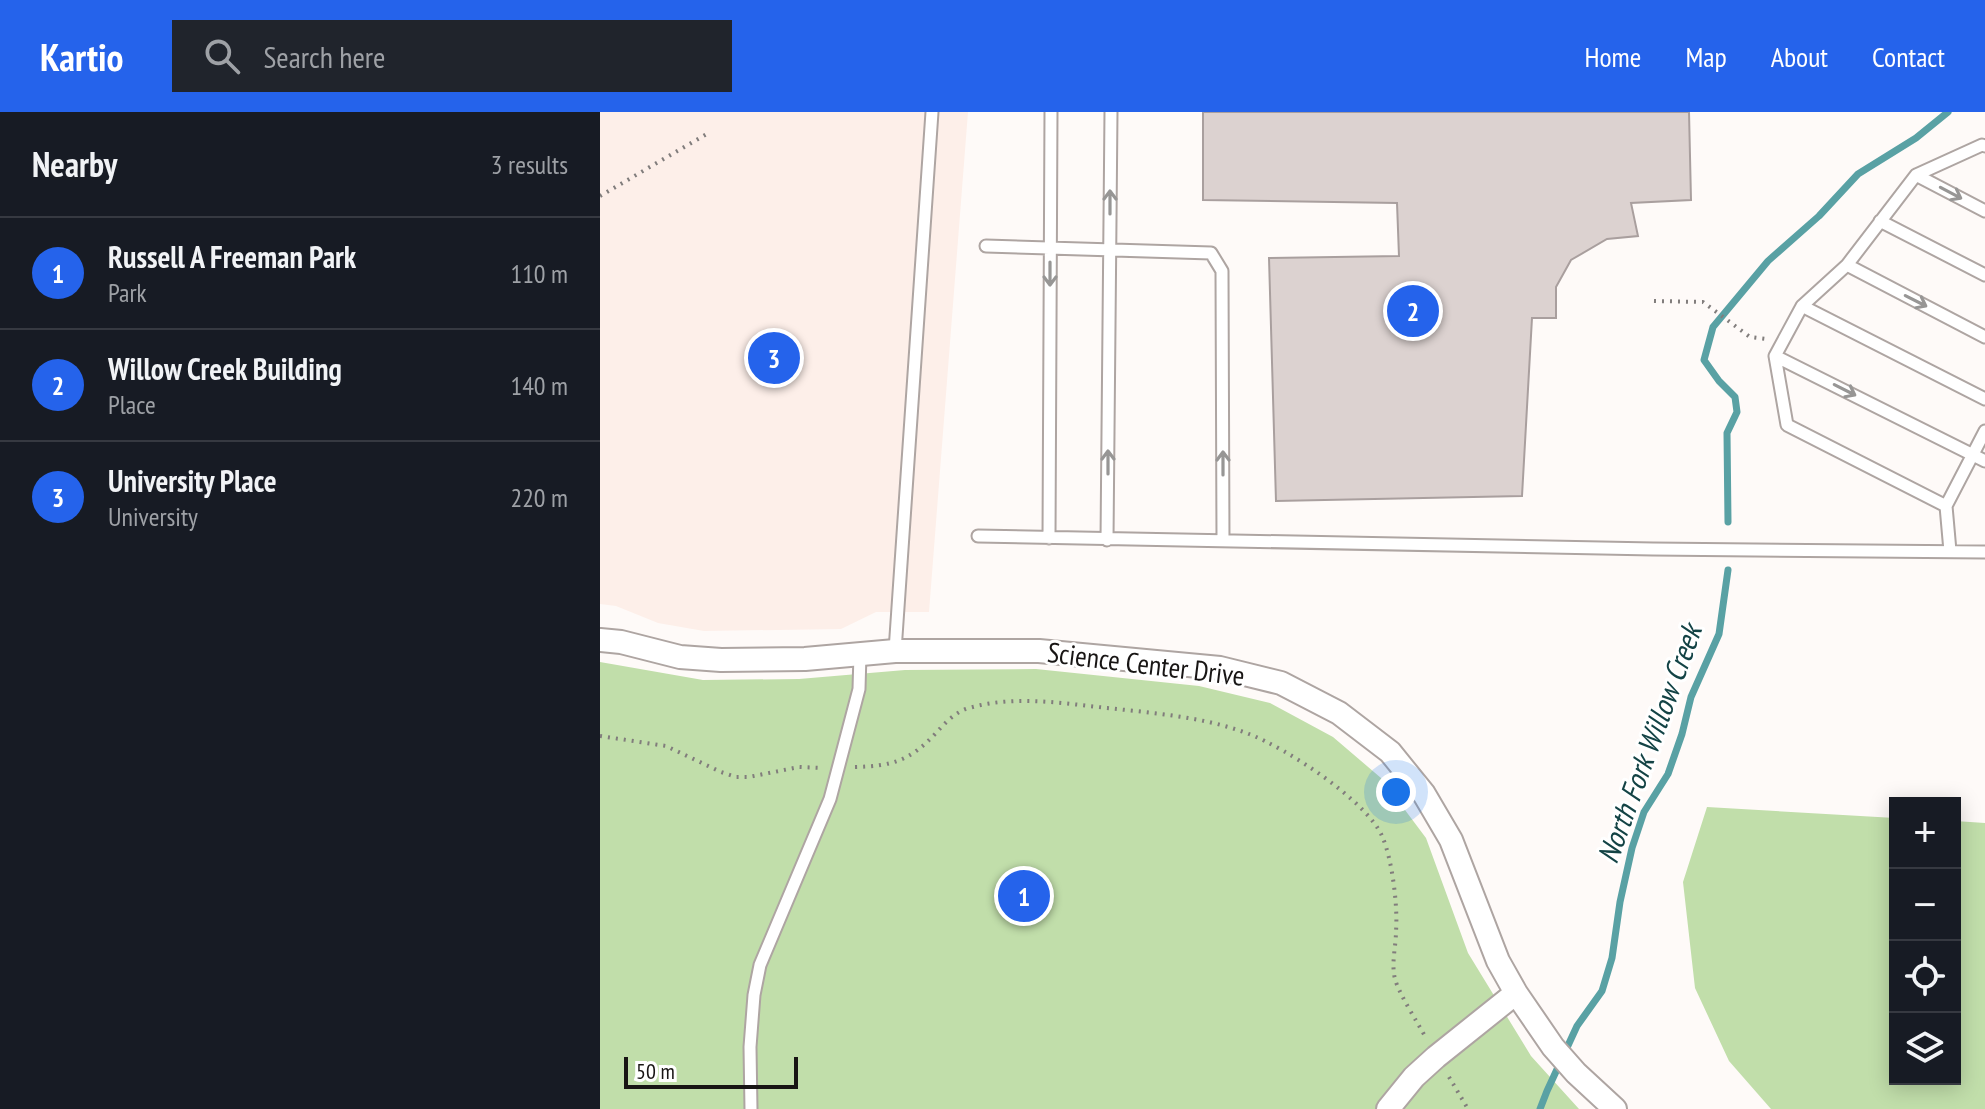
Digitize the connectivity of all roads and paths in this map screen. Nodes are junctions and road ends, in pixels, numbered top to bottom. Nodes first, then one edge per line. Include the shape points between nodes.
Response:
1 (932, 112) edge
2 (1051, 112) edge
3 (1111, 112) edge
4 (710, 132) dead end
5 (1983, 146) edge
6 (1916, 175) junction
7 (600, 196) edge
8 (1985, 211) edge
9 (1880, 221) junction
10 (986, 246) dead end
11 (1050, 248) junction
12 (1109, 250) junction
13 (1847, 265) junction
14 (1985, 275) edge
15 (1654, 301) dead end
16 (1802, 306) junction
17 (1985, 337) edge
18 (1766, 339) dead end
19 (1775, 356) junction
20 (1985, 399) edge
21 (1985, 431) edge
22 (1973, 455) junction
23 (1985, 461) edge
24 (1946, 506) junction
25 (978, 536) dead end
26 (1049, 538) junction
27 (1107, 540) junction
28 (1223, 541) junction
29 (1950, 551) junction
30 (1985, 552) edge
31 (600, 640) edge
32 (895, 651) junction
33 (860, 654) junction
34 (600, 736) edge
35 (854, 767) dead end
36 (821, 768) dead end
37 (1516, 993) junction
38 (1437, 1057) junction
39 (751, 1109) edge
40 (1388, 1109) edge
41 (1468, 1109) edge
42 (1615, 1109) edge

1 - 32 lane
2 - 11 lane
12 -> 3 lane
4 - 7 path
5 - 6 lane
6 -> 8 lane
6 - 9 lane
9 - 13 lane
9 - 14 lane
10 - 11 lane
11 - 12 lane
11 -> 26 lane
27 -> 12 lane
28 -> 12 lane via 1222,271 1211,253
13 - 16 lane
13 -> 17 lane
15 - 18 path via 1700,301 1750,337
16 - 19 lane
16 - 20 lane
19 -> 22 lane
19 - 24 lane via 1787,425
21 - 22 lane
22 - 23 lane
22 - 24 lane
24 - 29 lane
25 - 26 lane
26 - 27 lane
27 - 28 lane
28 - 29 lane
29 - 30 lane
31 - 33 street, Science Center Drive via 721,660
32 - 33 street, Science Center Drive
32 - 37 street, Science Center Drive via 1039,651 1220,668 1281,683 1339,713 1390,752 1424,794 1451,840 1498,961
33 - 39 lane via 859,689 830,799 760,965 751,1034
34 - 36 path via 666,746 736,777
35 - 38 path via 897,762 965,708 1007,701 1191,719 1250,734 1277,747 1358,803 1383,837 1396,908 1395,981
37 - 38 street
37 - 42 street, Science Center Drive via 1553,1047
38 - 40 street
38 - 41 path

